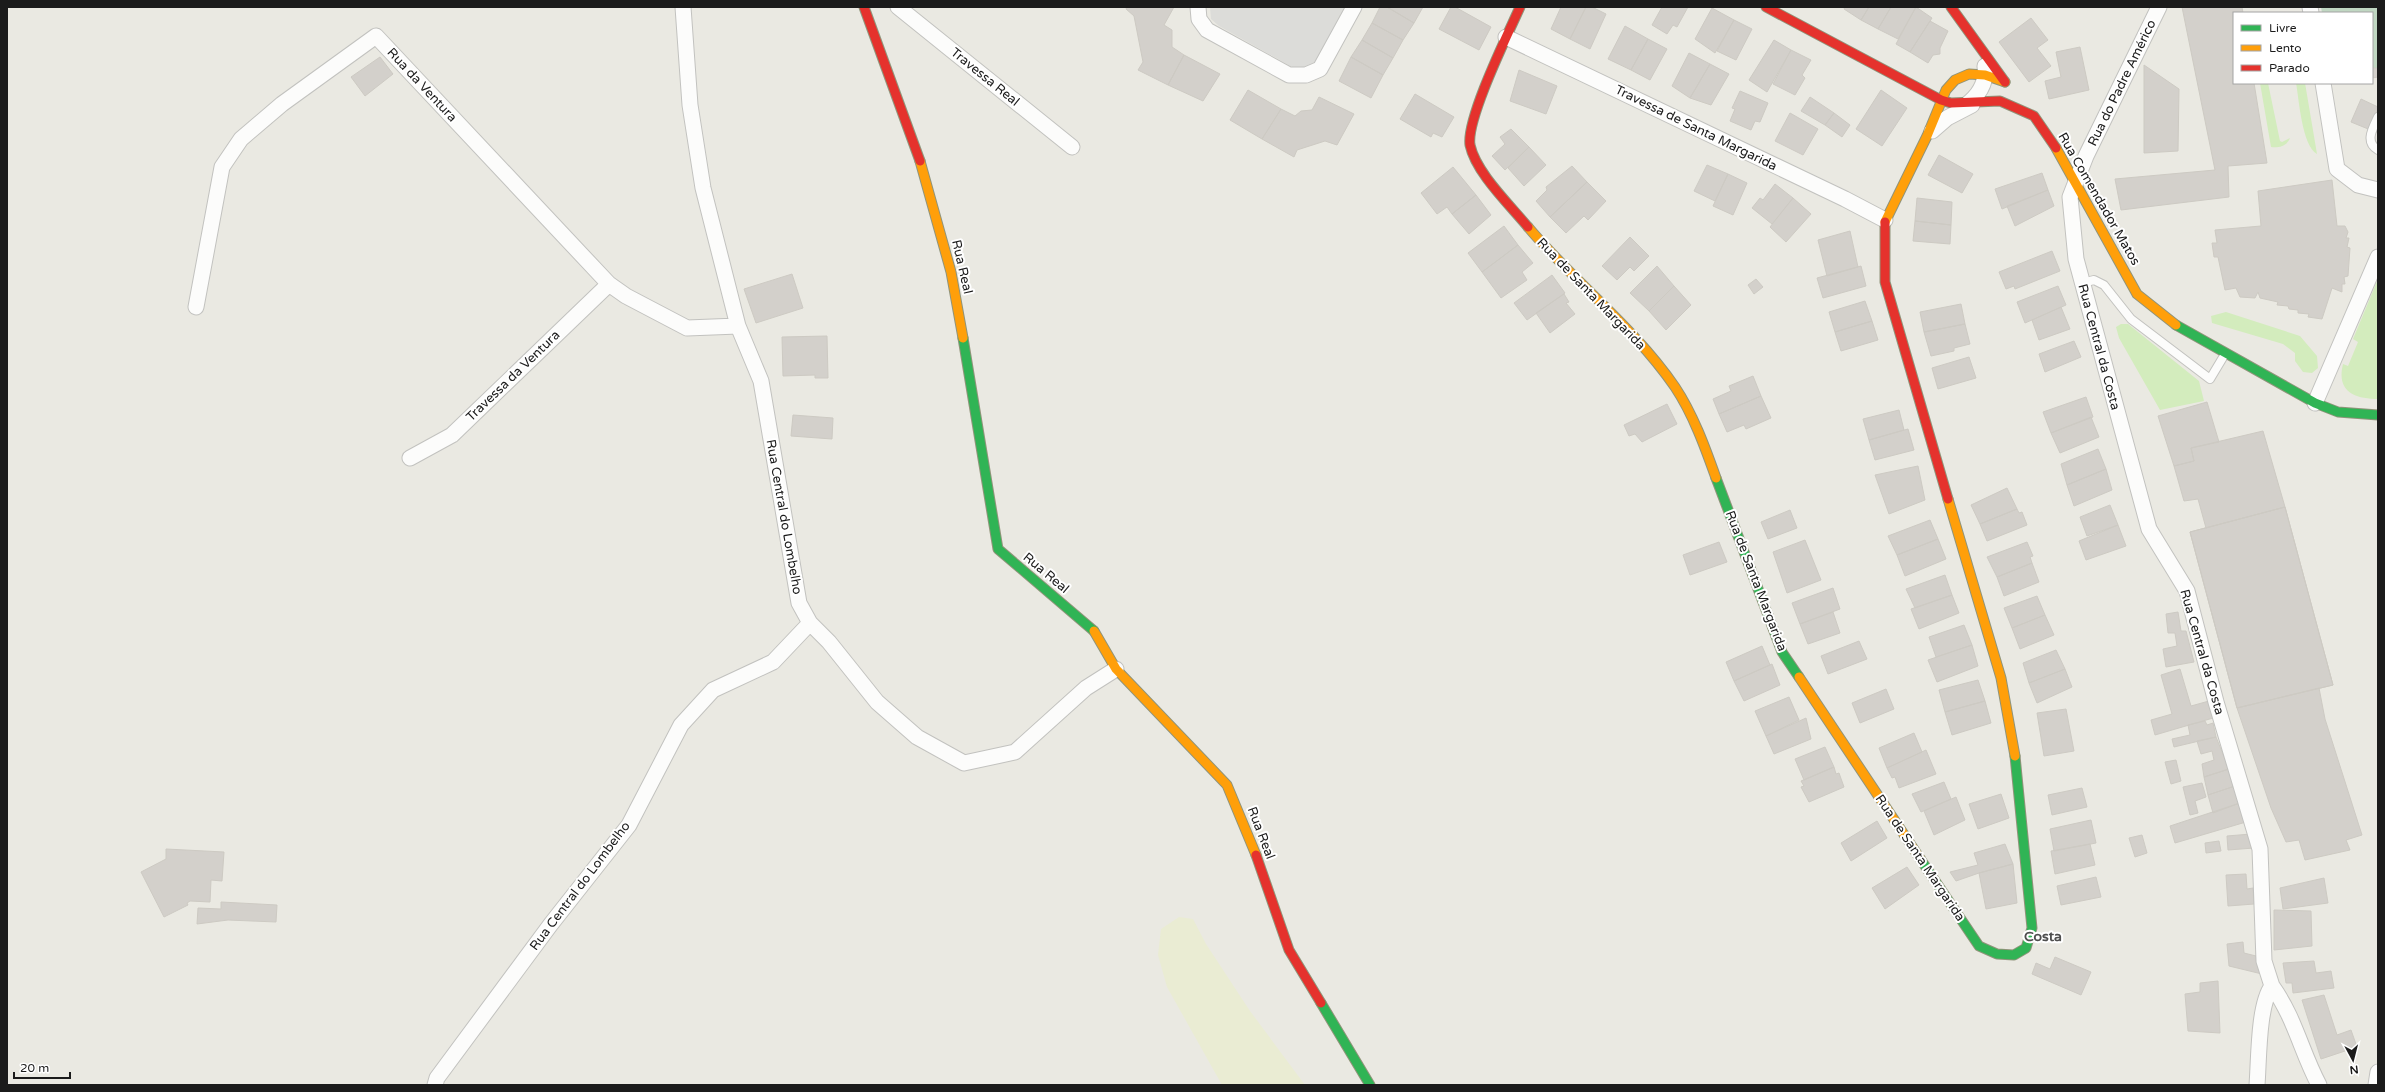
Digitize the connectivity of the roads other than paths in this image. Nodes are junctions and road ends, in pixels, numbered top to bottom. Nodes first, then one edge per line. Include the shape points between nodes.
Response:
1 (683, 7) edge
2 (864, 7) edge
3 (898, 7) edge
4 (1198, 7) edge
5 (1354, 7) edge
6 (1520, 7) edge
7 (1766, 7) edge
8 (1950, 7) edge
9 (2159, 7) edge
10 (1506, 37) junction
11 (1981, 52) junction
12 (1985, 75) junction
13 (2323, 84) edge
14 (2020, 98) dead end
15 (1941, 100) junction
16 (1970, 101) junction
17 (1993, 101) junction
18 (1959, 111) junction
19 (2034, 116) junction
20 (2378, 116) edge
21 (1927, 136) junction
22 (1072, 147) dead end
23 (2378, 150) edge
24 (2077, 182) junction
25 (2377, 193) edge
26 (1885, 220) junction
27 (2378, 257) edge
28 (2082, 283) junction
29 (609, 284) junction
30 (196, 307) dead end
31 (738, 326) junction
32 (2225, 354) junction
33 (2315, 403) junction
34 (2378, 415) edge
35 (410, 458) dead end
36 (810, 623) junction
37 (1116, 669) junction
38 (2272, 986) junction
39 (2378, 1072) edge
40 (435, 1085) edge
41 (1370, 1085) edge
42 (2257, 1085) edge
43 (2319, 1085) edge
44 (2376, 1085) edge

1 - 31 street, Rua Central do Lombelho via 690,106 702,181
2 - 37 street, Rua Real via 920,161 951,272 998,549 1094,630
3 - 22 street, Travessa Real
4 - 5 street via 1199,19 1206,30 1289,75 1306,75 1320,69
6 - 10 street, Rua de Santa Margarida
7 - 15 street, Rua Comendador Matos
8 - 11 street
9 - 24 street, Rua do Padre Américo via 2086,156
10 - 26 street, Travessa de Santa Margarida
10 - 26 street, Rua de Santa Margarida via 1473,117 1470,144 1477,162 1531,231 1650,355 1675,387 1699,432 1782,652 1979,946 2007,957 2021,953 2031,943 2032,928 2016,763 2001,678 1885,282
11 - 12 street, Rua de Santa Margarida
11 - 12 street, Rua de Santa Margarida via 2008,85
12 - 15 street, Rua de Santa Margarida via 1969,74 1955,80
12 - 16 street, Rua de Santa Margarida via 1978,95
13 - 25 street via 2337,169 2358,185
14 - 19 street
15 - 16 street, Rua Comendador Matos via 1951,103
15 - 21 street, Rua de Santa Margarida
16 - 17 street, Rua Comendador Matos
16 - 18 street, Rua de Santa Margarida
17 - 18 street, Rua de Santa Margarida
17 - 19 street, Rua Comendador Matos via 2018,108
18 - 21 street, Rua de Santa Margarida via 1935,127
19 - 24 street, Rua Comendador Matos
20 - 23 lane via 2370,135 2371,142
21 - 26 street, Rua de Santa Margarida
24 - 28 street, Rua Central da Costa via 2070,197 2071,218
24 - 32 street, Rua Comendador Matos via 2137,294 2180,328
27 - 33 street
28 - 32 lane via 2094,280 2104,285 2131,319 2210,379
28 - 38 street, Rua Central da Costa via 2149,529 2187,591 2216,702 2260,849 2264,961
29 - 30 street, Rua da Ventura via 376,36 282,104 241,139 222,167
29 - 31 street, Rua da Ventura via 686,328
29 - 35 street, Travessa da Ventura via 452,435
31 - 36 street, Rua Central do Lombelho via 761,381 799,603
32 - 33 street, Rua Comendador Matos
33 - 34 street, Rua Comendador Matos via 2338,412
36 - 37 street via 829,642 877,702 917,736 964,763 1015,752 1086,688
36 - 40 street, Rua Central do Lombelho via 773,662 714,690 681,725 629,825 550,924 437,1078
37 - 41 street, Rua Real via 1227,785 1290,950
38 - 42 street via 2266,994 2263,1008
38 - 43 street, Rua Central da Costa via 2293,1020
39 - 44 street

